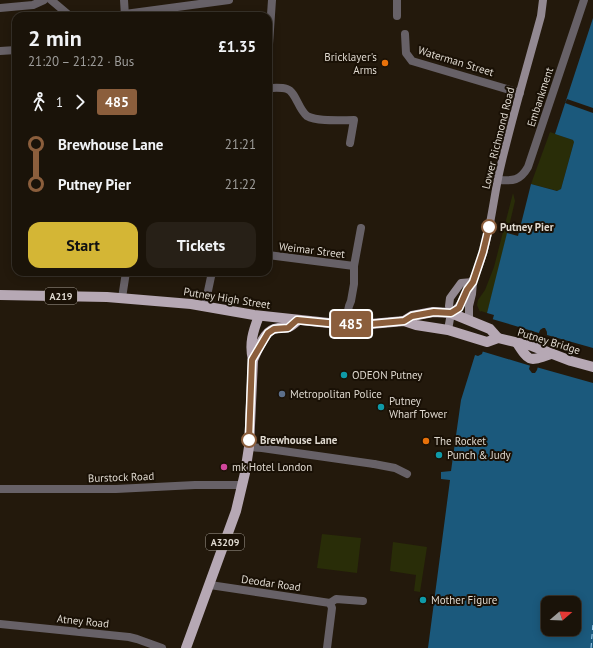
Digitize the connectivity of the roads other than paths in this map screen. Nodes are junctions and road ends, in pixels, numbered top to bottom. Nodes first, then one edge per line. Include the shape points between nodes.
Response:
1 (44, 0) edge
2 (51, 0) edge
3 (124, 0) edge
4 (229, 0) edge
5 (272, 0) edge
6 (397, 0) edge
7 (543, 0) edge
8 (584, 0) edge
9 (0, 8) edge
10 (65, 12) edge
11 (125, 12) edge
12 (146, 12) edge
13 (271, 12) edge
14 (398, 16) dead end
15 (405, 34) dead end
16 (12, 50) edge
17 (0, 51) edge
18 (272, 88) edge
19 (520, 93) junction
20 (350, 143) dead end
21 (498, 180) junction
22 (361, 228) dead end
23 (272, 256) edge
24 (354, 266) junction
25 (125, 276) edge
26 (211, 276) edge
27 (473, 282) junction
28 (0, 295) edge
29 (122, 298) junction
30 (205, 305) junction
31 (451, 313) junction
32 (259, 316) junction
33 (297, 320) junction
34 (404, 321) junction
35 (473, 322) junction
36 (345, 324) junction
37 (448, 330) junction
38 (498, 338) junction
39 (252, 360) junction
40 (593, 366) edge
41 (249, 447) junction
42 (407, 474) dead end
43 (242, 485) junction
44 (0, 489) edge
45 (210, 585) junction
46 (363, 601) dead end
47 (330, 603) junction
48 (0, 624) edge
49 (162, 648) edge
50 (186, 648) edge
51 (327, 648) edge

1 - 9 street
2 - 10 street
3 - 11 street
4 - 12 street
5 - 13 street
6 - 14 street
7 - 19 main road, Lower Richmond Road
8 - 21 street, Embankment via 528,167 519,178 509,181
15 - 19 street, Waterman Street via 406,53 412,61
16 - 17 street
18 - 20 street via 292,92 298,106 308,116 322,120 354,120
19 - 21 main road, Lower Richmond Road
21 - 27 main road, Lower Richmond Road via 483,252
22 - 24 street, Weimar Street
23 - 24 street, Weimar Street
24 - 36 street, Weimar Street via 354,284
25 - 29 street
26 - 30 street
27 - 31 main road, Lower Richmond Road via 459,308
27 - 31 main road via 461,283 450,298
27 - 35 main road, Lower Richmond Road via 469,306
28 - 29 main road, Putney High Street / A219
29 - 30 main road, Putney High Street / A219
30 - 32 main road, Putney High Street / A219
31 - 34 main road, Putney Bridge / A219 via 434,312 412,316
31 - 35 main road, Putney Bridge / A219
31 - 37 main road
32 - 33 main road, Putney High Street / A219
32 - 39 main road, A3209 via 251,341
33 - 36 main road, Putney High Street / A219
33 - 39 main road, A3209 via 288,328 274,329 268,333
34 - 36 main road, Putney High Street / A219
34 - 37 main road, Putney High Street / A219 via 416,326
35 - 38 main road, Putney Bridge / A219 via 490,329
37 - 38 main road, Putney Bridge / A219 via 487,342
38 - 40 main road, Putney Bridge / A219 via 517,343 527,358 533,360 551,354
39 - 41 main road, A3209
41 - 42 street via 374,464 395,468
41 - 43 main road, A3209
43 - 44 street, Burstock Road
43 - 45 main road, A3209 via 236,511
45 - 47 street, Deodar Road
45 - 50 main road, A3209
46 - 47 street, Deodar Road via 336,598
47 - 51 street via 332,608
48 - 49 street, Atney Road via 137,638

